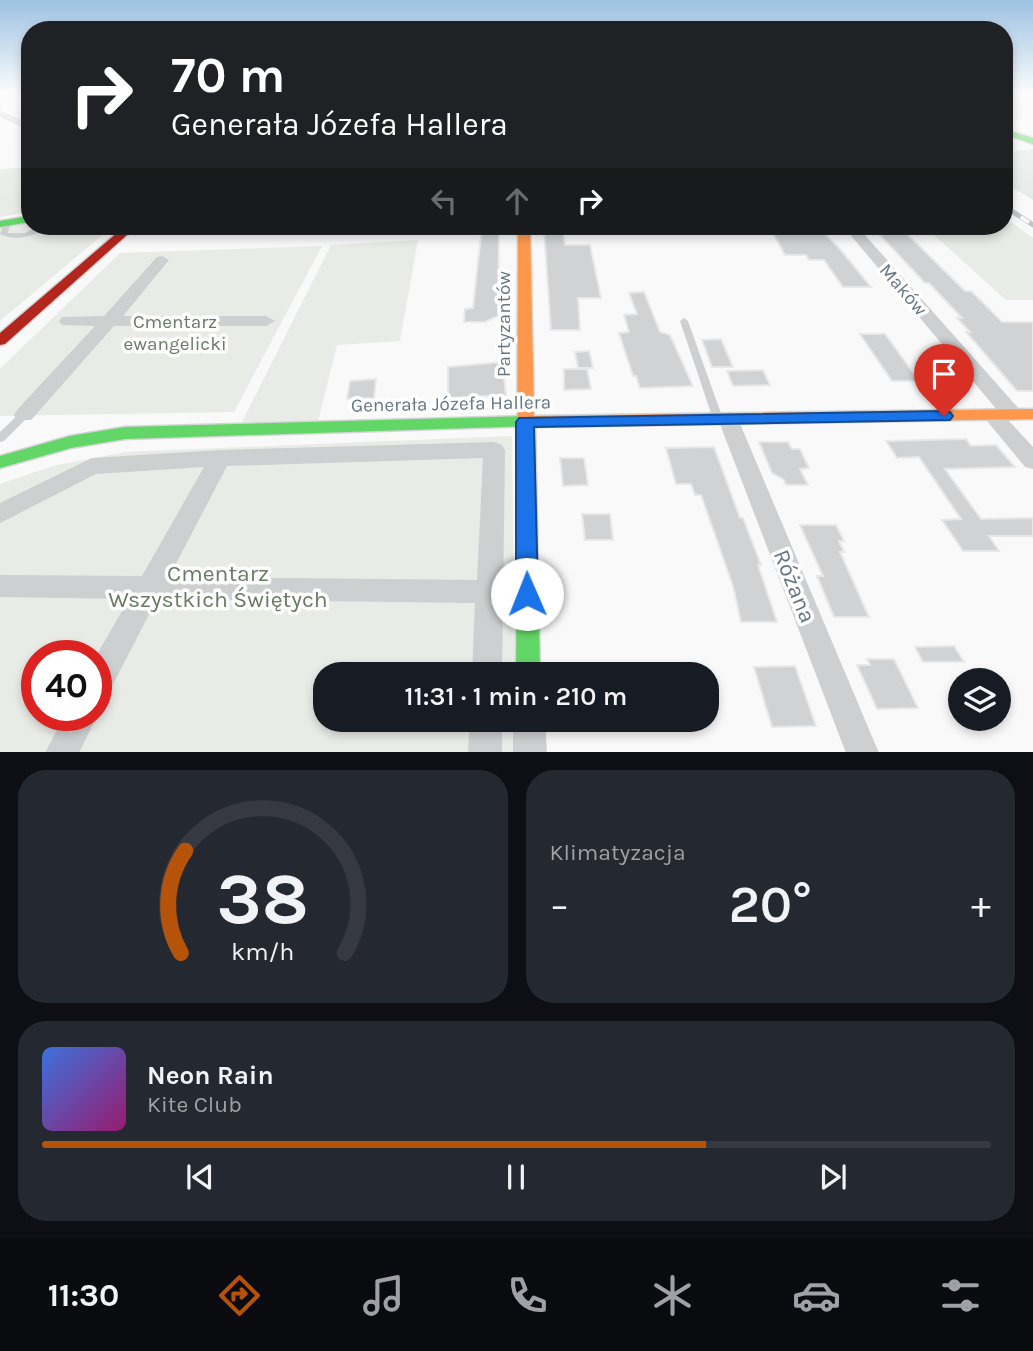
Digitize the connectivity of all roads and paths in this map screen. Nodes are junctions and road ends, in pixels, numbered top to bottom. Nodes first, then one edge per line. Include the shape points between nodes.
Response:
1 (1014, 128) edge
2 (1013, 134) edge
3 (1033, 134) edge
4 (1033, 141) edge
5 (21, 221) edge
6 (3, 224) edge
7 (21, 234) edge
8 (121, 235) edge
9 (524, 235) edge
10 (857, 235) edge
11 (162, 260) dead end
12 (68, 321) dead end
13 (109, 321) junction
14 (266, 321) dead end
15 (684, 321) dead end
16 (0, 341) edge
17 (1033, 414) edge
18 (24, 415) joint
19 (1003, 416) junction
20 (723, 419) junction
21 (525, 422) junction
22 (0, 438) edge
23 (220, 458) junction
24 (1033, 461) edge
25 (0, 463) edge
26 (0, 514) edge
27 (0, 586) edge
28 (148, 588) junction
29 (490, 592) junction
30 (112, 656) edge
31 (487, 662) edge
32 (528, 662) edge
33 (72, 731) edge
34 (486, 732) edge
35 (529, 732) edge
36 (61, 752) edge
37 (485, 752) edge
38 (530, 752) edge
39 (863, 752) edge

1 - 3 street
2 - 4 street
5 - 6 street
6 - 7 lane via 4,234
8 - 16 street
9 - 21 street, Partyzantów
10 - 19 street, Maków
11 - 13 street
12 - 13 street
13 - 14 street
13 - 18 street
15 - 20 lane
17 - 19 street, Generała Józefa Hallera
18 - 22 lane
19 - 20 street, Generała Józefa Hallera
19 - 24 street, Maków
20 - 21 street, Generała Józefa Hallera
20 - 39 street, Różana
21 - 25 street, Generała Józefa Hallera via 125,433 71,442
21 - 32 street, Partyzantów
23 - 26 street via 92,466
23 - 28 street
23 - 29 street via 494,450
27 - 28 street
28 - 29 street
28 - 30 street
29 - 31 street
33 - 36 street
34 - 37 street
35 - 38 street

